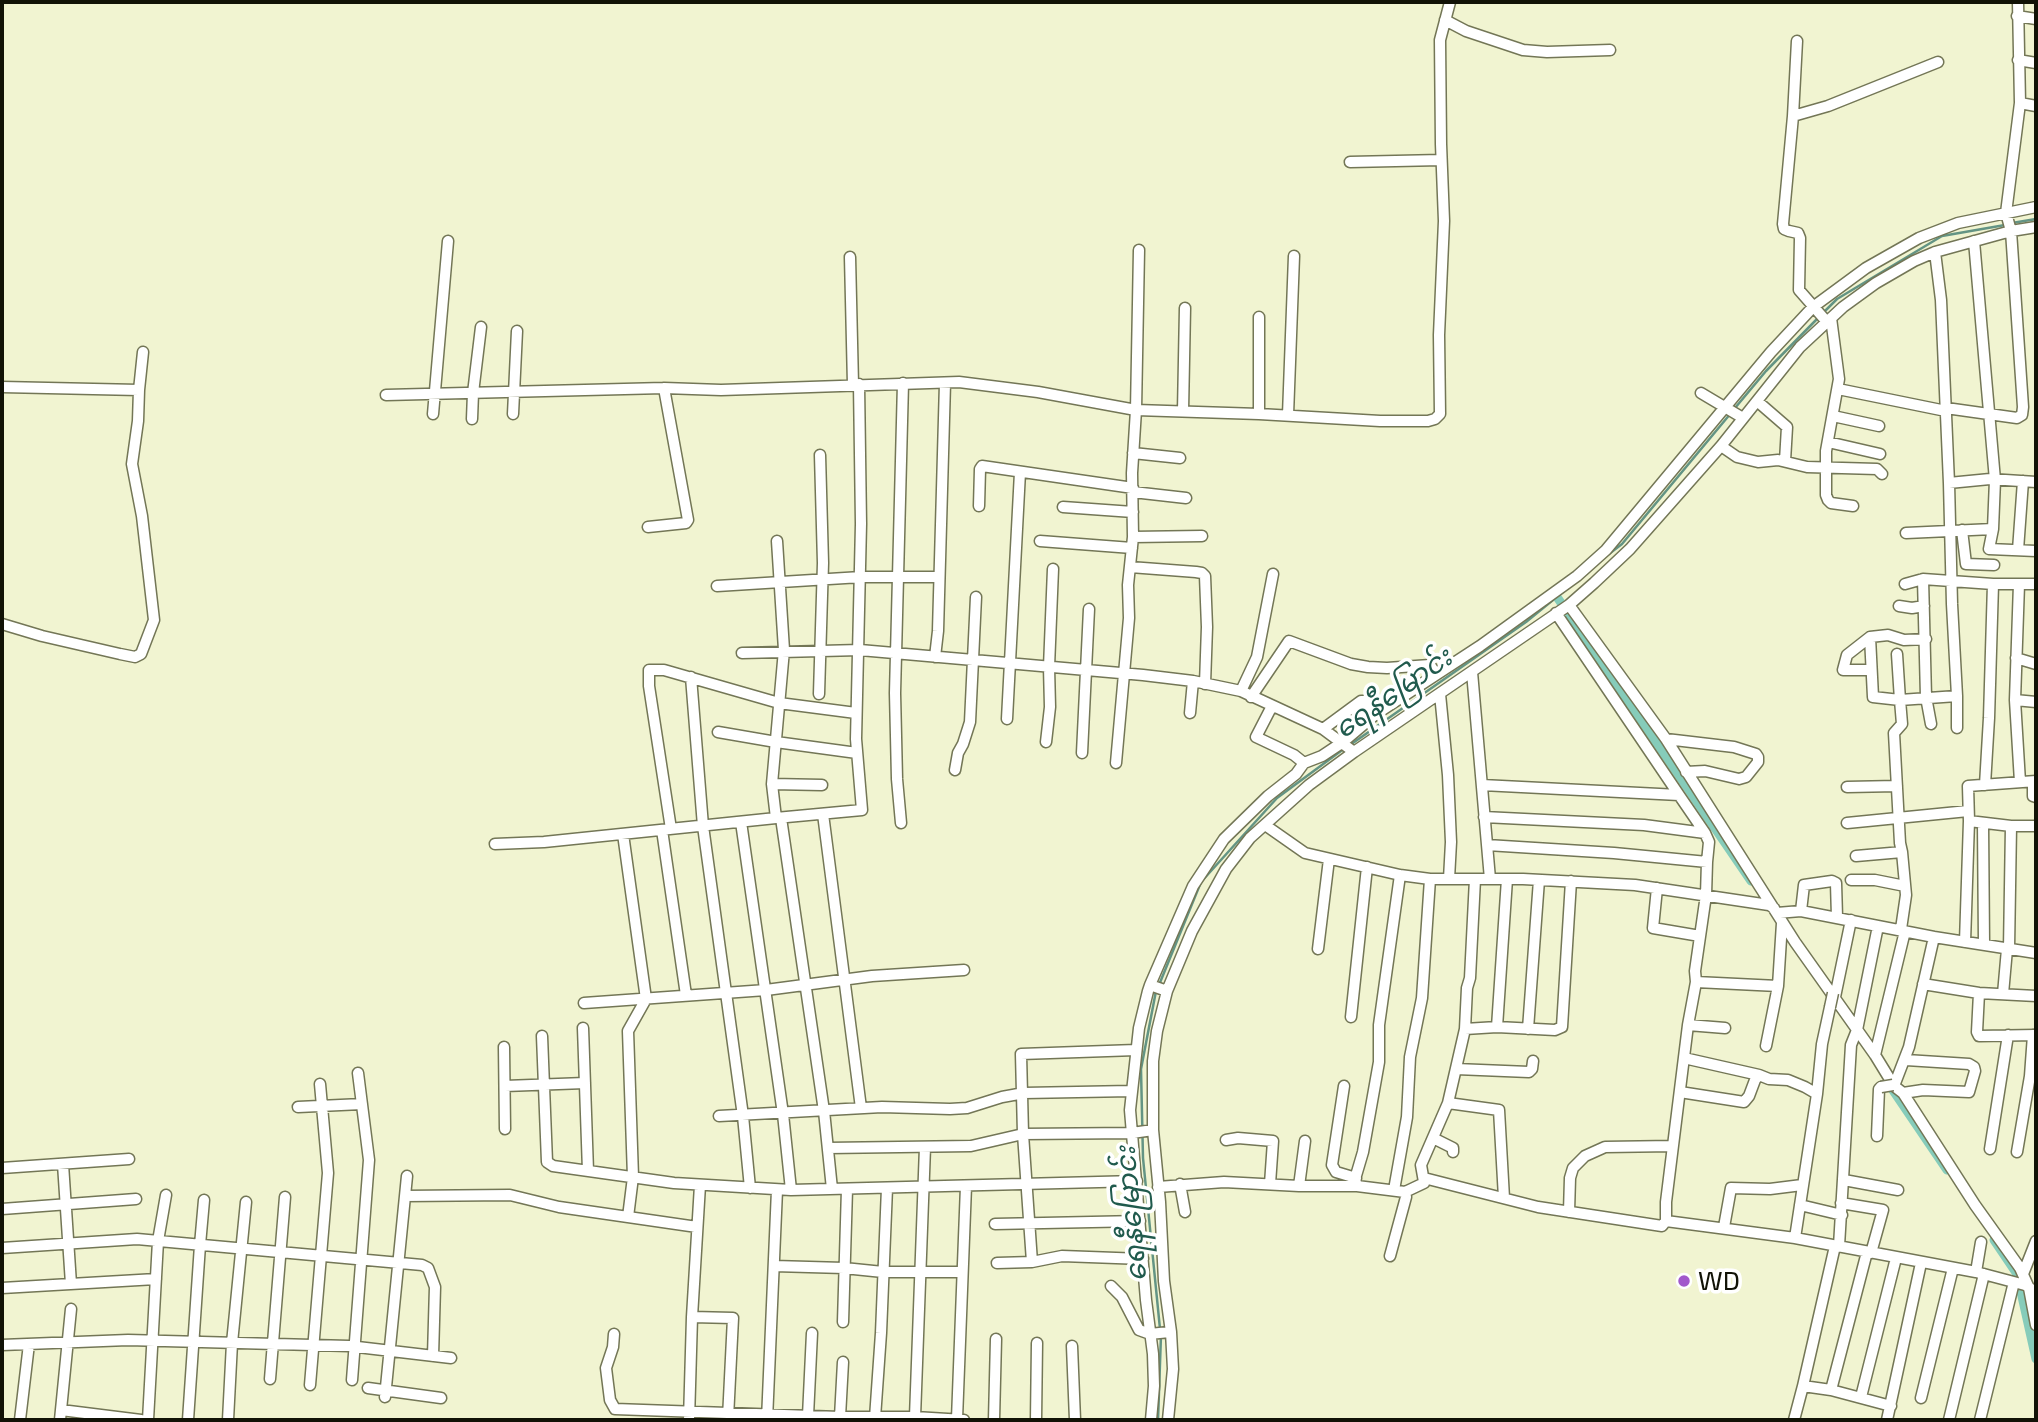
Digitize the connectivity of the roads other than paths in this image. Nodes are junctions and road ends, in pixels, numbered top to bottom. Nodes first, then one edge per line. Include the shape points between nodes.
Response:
1 (1450, 2) edge
2 (2018, 2) edge
3 (2017, 16) junction
4 (2036, 19) edge
5 (1447, 21) junction
6 (1797, 41) dead end
7 (1610, 50) dead end
8 (2018, 60) junction
9 (1938, 62) dead end
10 (2036, 63) edge
11 (2020, 103) junction
12 (2036, 106) edge
13 (1793, 116) junction
14 (1441, 160) junction
15 (1350, 162) dead end
16 (2036, 207) edge
17 (2007, 214) junction
18 (2036, 227) edge
19 (2011, 230) junction
20 (1924, 237) junction
21 (449, 241) dead end
22 (1974, 241) junction
23 (1139, 250) dead end
24 (1933, 252) junction
25 (1294, 256) dead end
26 (850, 257) dead end
27 (1185, 308) dead end
28 (1814, 308) junction
29 (1259, 317) dead end
30 (1828, 320) junction
31 (481, 327) dead end
32 (517, 331) dead end
33 (143, 352) dead end
34 (1772, 355) junction
35 (1786, 363) junction
36 (903, 383) junction
37 (945, 383) junction
38 (856, 384) junction
39 (2, 387) edge
40 (664, 388) junction
41 (1838, 389) junction
42 (139, 390) junction
43 (513, 392) junction
44 (473, 393) junction
45 (1701, 393) dead end
46 (434, 394) junction
47 (386, 395) dead end
48 (1757, 401) junction
49 (1726, 409) junction
50 (1946, 409) junction
51 (1183, 411) junction
52 (1135, 413) junction
53 (433, 414) dead end
54 (513, 414) dead end
55 (1259, 414) junction
56 (1989, 414) junction
57 (1288, 415) junction
58 (1833, 416) junction
59 (1743, 417) junction
60 (472, 419) dead end
61 (1879, 426) dead end
62 (1828, 442) junction
63 (1721, 446) junction
64 (1133, 453) junction
65 (1880, 454) dead end
66 (820, 455) dead end
67 (1180, 458) dead end
68 (1785, 461) junction
69 (1825, 468) junction
70 (1020, 472) junction
71 (1882, 474) dead end
72 (1995, 479) junction
73 (2024, 481) junction
74 (2036, 482) edge
75 (1949, 483) junction
76 (1133, 490) junction
77 (1186, 498) dead end
78 (979, 506) dead end
79 (1853, 506) dead end
80 (1063, 507) dead end
81 (1133, 512) junction
82 (648, 527) dead end
83 (1993, 529) junction
84 (1962, 530) junction
85 (1950, 531) junction
86 (1906, 533) dead end
87 (1202, 536) dead end
88 (777, 541) dead end
89 (1040, 541) dead end
90 (1132, 543) junction
91 (2018, 550) junction
92 (2036, 551) edge
93 (1994, 565) dead end
94 (1130, 567) junction
95 (1053, 569) dead end
96 (1273, 574) dead end
97 (899, 576) junction
98 (861, 577) junction
99 (939, 577) junction
100 (822, 578) junction
101 (1923, 579) junction
102 (1951, 580) junction
103 (781, 581) junction
104 (1905, 584) dead end
105 (1993, 584) junction
106 (2019, 584) junction
107 (2036, 584) edge
108 (717, 586) dead end
109 (975, 597) dead end
110 (1569, 605) junction
111 (1899, 606) dead end
112 (1924, 607) junction
113 (1089, 609) dead end
114 (1556, 613) junction
115 (2, 624) edge
116 (1870, 637) junction
117 (1926, 639) junction
118 (784, 650) junction
119 (821, 650) junction
120 (860, 650) junction
121 (742, 653) dead end
122 (897, 653) junction
123 (1897, 654) dead end
124 (935, 657) junction
125 (2016, 659) junction
126 (973, 660) junction
127 (1010, 663) junction
128 (2036, 664) edge
129 (1049, 667) junction
130 (1087, 670) junction
131 (1871, 670) junction
132 (1472, 672) junction
133 (1125, 673) junction
134 (1436, 674) junction
135 (691, 677) junction
136 (1193, 681) junction
137 (1205, 684) junction
138 (1235, 690) junction
139 (818, 694) dead end
140 (1440, 694) junction
141 (1957, 696) junction
142 (1251, 697) junction
143 (1926, 697) junction
144 (1900, 699) junction
145 (780, 700) junction
146 (2015, 700) junction
147 (2036, 702) edge
148 (1272, 706) junction
149 (856, 713) junction
150 (1190, 713) dead end
151 (1376, 714) junction
152 (1007, 719) dead end
153 (1931, 724) dead end
154 (1957, 728) dead end
155 (1323, 729) junction
156 (718, 732) dead end
157 (1666, 739) junction
158 (776, 742) junction
159 (1046, 742) dead end
160 (1348, 747) junction
161 (857, 753) junction
162 (1082, 753) dead end
163 (1116, 763) dead end
164 (1304, 763) junction
165 (955, 770) dead end
166 (1686, 772) junction
167 (2020, 782) junction
168 (2034, 782) edge
169 (772, 784) junction
170 (822, 785) dead end
171 (1985, 785) junction
172 (1482, 786) junction
173 (1898, 786) junction
174 (1847, 787) dead end
175 (1679, 795) junction
176 (2036, 797) edge
177 (823, 814) junction
178 (1968, 816) junction
179 (1484, 817) junction
180 (1899, 817) junction
181 (779, 818) junction
182 (741, 822) junction
183 (901, 823) dead end
184 (1847, 823) dead end
185 (1983, 824) junction
186 (1265, 825) junction
187 (2011, 825) junction
188 (703, 826) junction
189 (2036, 826) edge
190 (666, 830) junction
191 (1705, 833) junction
192 (623, 834) junction
193 (495, 844) dead end
194 (1487, 845) junction
195 (1902, 852) junction
196 (1856, 856) dead end
197 (1329, 859) junction
198 (1707, 862) junction
199 (1367, 867) junction
200 (1400, 875) junction
201 (1430, 879) junction
202 (1449, 879) junction
203 (1475, 879) junction
204 (1490, 879) junction
205 (1507, 879) junction
206 (1539, 880) junction
207 (1851, 880) dead end
208 (1571, 881) junction
209 (1905, 886) junction
210 (1195, 887) dead end
211 (1657, 888) junction
212 (1210, 893) junction
213 (1706, 895) junction
214 (1801, 911) junction
215 (1838, 917) junction
216 (1778, 919) junction
217 (1851, 920) junction
218 (1878, 926) junction
219 (1903, 930) junction
220 (1700, 936) junction
221 (1934, 937) junction
222 (1965, 942) junction
223 (1984, 943) junction
224 (1318, 949) dead end
225 (2008, 949) junction
226 (2036, 953) edge
227 (964, 970) dead end
228 (845, 980) junction
229 (1696, 982) junction
230 (1923, 984) junction
231 (806, 985) junction
232 (1151, 985) junction
233 (1778, 986) junction
234 (766, 990) junction
235 (1167, 991) junction
236 (726, 993) junction
237 (1979, 993) junction
238 (2003, 994) junction
239 (686, 995) junction
240 (1834, 995) junction
241 (2036, 996) edge
242 (646, 999) junction
243 (584, 1003) dead end
244 (1351, 1017) dead end
245 (1688, 1025) junction
246 (1497, 1027) junction
247 (583, 1028) dead end
248 (1528, 1028) junction
249 (1725, 1028) dead end
250 (1465, 1029) junction
251 (1857, 1030) junction
252 (542, 1035) dead end
253 (2008, 1035) junction
254 (2035, 1035) edge
255 (1766, 1046) dead end
256 (503, 1047) dead end
257 (1136, 1050) junction
258 (1875, 1055) junction
259 (1684, 1058) junction
260 (1906, 1060) junction
261 (1533, 1061) dead end
262 (1456, 1069) junction
263 (358, 1073) dead end
264 (1759, 1075) junction
265 (585, 1083) junction
266 (320, 1084) dead end
267 (544, 1084) junction
268 (505, 1086) junction
269 (1344, 1086) dead end
270 (1897, 1088) junction
271 (1131, 1091) junction
272 (1680, 1092) junction
273 (1024, 1093) junction
274 (1817, 1094) junction
275 (1448, 1103) junction
276 (362, 1104) junction
277 (322, 1105) junction
278 (298, 1107) dead end
279 (861, 1108) junction
280 (824, 1111) junction
281 (783, 1114) junction
282 (719, 1116) dead end
283 (743, 1116) junction
284 (505, 1129) dead end
285 (1152, 1131) junction
286 (1134, 1133) junction
287 (1023, 1134) junction
288 (1877, 1136) dead end
289 (1433, 1138) junction
290 (1226, 1140) dead end
291 (1305, 1141) dead end
292 (1673, 1146) junction
293 (925, 1147) junction
294 (828, 1148) junction
295 (1990, 1149) dead end
296 (1453, 1152) dead end
297 (2017, 1152) dead end
298 (129, 1159) dead end
299 (63, 1164) junction
300 (2, 1168) edge
301 (1136, 1168) junction
302 (588, 1171) junction
303 (407, 1175) dead end
304 (1422, 1175) junction
305 (1157, 1176) junction
306 (633, 1177) junction
307 (1137, 1181) junction
308 (1270, 1181) junction
309 (1844, 1181) junction
310 (1356, 1182) junction
311 (1299, 1183) junction
312 (1026, 1184) junction
313 (1180, 1184) junction
314 (700, 1185) junction
315 (1802, 1185) junction
316 (966, 1186) junction
317 (923, 1187) junction
318 (1397, 1187) junction
319 (750, 1188) junction
320 (887, 1188) junction
321 (776, 1189) junction
322 (832, 1189) junction
323 (847, 1189) junction
324 (791, 1190) junction
325 (1898, 1190) dead end
326 (1504, 1194) junction
327 (166, 1195) dead end
328 (405, 1196) junction
329 (285, 1197) dead end
330 (136, 1199) dead end
331 (204, 1200) dead end
332 (246, 1202) dead end
333 (1841, 1203) junction
334 (66, 1205) junction
335 (1800, 1205) junction
336 (2, 1209) edge
337 (1569, 1210) junction
338 (1185, 1212) dead end
339 (1842, 1215) junction
340 (628, 1217) junction
341 (1140, 1221) junction
342 (1029, 1223) junction
343 (1665, 1223) junction
344 (995, 1224) dead end
345 (698, 1227) junction
346 (1724, 1227) junction
347 (1795, 1238) junction
348 (158, 1241) junction
349 (2036, 1241) edge
350 (1981, 1242) dead end
351 (69, 1243) junction
352 (200, 1245) junction
353 (1837, 1246) junction
354 (2, 1248) edge
355 (242, 1249) junction
356 (1869, 1252) junction
357 (280, 1253) junction
358 (320, 1256) junction
359 (1390, 1256) dead end
360 (1896, 1258) junction
361 (1143, 1259) junction
362 (360, 1260) junction
363 (1032, 1262) junction
364 (997, 1263) dead end
365 (1921, 1263) junction
366 (398, 1264) junction
367 (774, 1266) junction
368 (844, 1268) junction
369 (1954, 1268) junction
370 (883, 1272) junction
371 (962, 1272) junction
372 (920, 1273) junction
373 (1980, 1273) junction
374 (156, 1279) junction
375 (2024, 1283) edge
376 (71, 1284) junction
377 (1111, 1286) dead end
378 (2, 1288) edge
379 (71, 1310) dead end
380 (692, 1317) junction
381 (843, 1322) dead end
382 (2036, 1325) edge
383 (1169, 1332) dead end
384 (812, 1333) dead end
385 (614, 1334) dead end
386 (1151, 1334) junction
387 (996, 1339) dead end
388 (152, 1341) junction
389 (68, 1342) junction
390 (192, 1343) junction
391 (232, 1343) junction
392 (1037, 1343) dead end
393 (29, 1344) junction
394 (273, 1344) junction
395 (2, 1345) edge
396 (313, 1345) junction
397 (354, 1346) junction
398 (1072, 1346) dead end
399 (390, 1351) junction
400 (433, 1356) junction
401 (451, 1358) dead end
402 (843, 1362) dead end
403 (270, 1379) dead end
404 (352, 1380) dead end
405 (310, 1385) dead end
406 (1802, 1386) junction
407 (368, 1388) dead end
408 (1831, 1390) junction
409 (385, 1393) junction
410 (1861, 1397) junction
411 (441, 1398) dead end
412 (1922, 1398) dead end
413 (1891, 1406) junction
414 (61, 1415) edge
415 (689, 1416) edge
416 (808, 1416) junction
417 (728, 1417) edge
418 (840, 1417) junction
419 (915, 1417) junction
420 (767, 1418) edge
421 (873, 1419) edge
422 (950, 1419) edge
423 (20, 1420) edge
424 (141, 1420) edge
425 (148, 1420) edge
426 (188, 1420) edge
427 (228, 1420) edge
428 (964, 1420) edge
429 (994, 1420) edge
430 (1036, 1420) edge
431 (1075, 1420) edge
432 (1151, 1420) edge
433 (1168, 1420) edge
434 (1794, 1420) edge
435 (1887, 1420) edge
436 (1949, 1420) edge
437 (1980, 1420) edge

1 - 5 street
2 - 3 street
3 - 4 street
3 - 8 street
5 - 7 street via 1523,51
5 - 14 street via 1440,40
6 - 13 street
8 - 10 street
8 - 11 street
9 - 13 street
11 - 12 street
11 - 17 street
13 - 28 street via 1783,224 1800,238 1799,290
14 - 15 street
14 - 57 street via 1440,414 1428,421
16 - 17 street
17 - 19 street
17 - 20 street via 1958,223
18 - 19 street
19 - 22 street
19 - 56 street via 2023,407 2020,417
20 - 24 street
20 - 28 street via 1866,268
21 - 46 street
22 - 24 street
22 - 56 street
23 - 52 street
24 - 30 street via 1876,283
24 - 50 street via 1941,300
25 - 57 street
26 - 38 street
27 - 51 street
28 - 30 street
28 - 34 street
29 - 55 street
30 - 35 street
30 - 41 street
31 - 44 street
32 - 43 street
33 - 42 street
34 - 35 street
34 - 49 street
35 - 48 street
36 - 37 street
36 - 38 street
36 - 97 street
37 - 52 street via 1038,393
37 - 99 street
38 - 40 street
38 - 98 street
39 - 42 street
40 - 43 street
40 - 82 street via 688,520
41 - 50 street
41 - 58 street
42 - 115 street via 132,464 155,620 141,654 120,654
43 - 44 street
43 - 54 street
44 - 46 street
44 - 60 street
45 - 49 street
46 - 47 street
46 - 53 street
48 - 59 street
48 - 68 street via 1787,428
49 - 59 street
49 - 134 street via 1606,550 1548,598
50 - 56 street
50 - 75 street
51 - 52 street
51 - 55 street
52 - 64 street
55 - 57 street
56 - 72 street
58 - 61 street
58 - 62 street
59 - 63 street
62 - 65 street
62 - 69 street
63 - 68 street via 1746,460
63 - 110 street via 1630,549
64 - 67 street
64 - 76 street
66 - 100 street
68 - 69 street
69 - 71 street via 1877,469
69 - 79 street via 1828,500
70 - 76 street
70 - 78 street via 981,467
70 - 127 street
72 - 73 street
72 - 75 street
72 - 83 street
73 - 74 street
73 - 91 street
75 - 85 street
76 - 77 street
76 - 81 street
80 - 81 street
81 - 90 street
83 - 84 street
83 - 91 street via 1989,549
84 - 85 street
84 - 93 street via 1966,564
85 - 86 street
85 - 102 street
87 - 90 street
88 - 103 street
89 - 90 street
90 - 94 street
91 - 92 street
94 - 133 street
94 - 137 street via 1205,576
95 - 129 street
96 - 138 street via 1257,657
97 - 98 street
97 - 99 street
97 - 122 street
98 - 100 street
98 - 120 street
99 - 124 street
100 - 103 street
100 - 119 street
101 - 102 street
101 - 104 street
101 - 112 street
102 - 105 street
102 - 141 street
103 - 108 street
103 - 118 street
105 - 106 street
105 - 171 street
106 - 107 street
106 - 125 street
109 - 126 street
110 - 114 street
110 - 157 street
111 - 112 street
112 - 117 street
113 - 130 street
114 - 132 street
114 - 175 street
116 - 117 street
116 - 131 street
116 - 131 street via 1847,655 1843,670
117 - 143 street
118 - 119 street
118 - 121 street
118 - 145 street
119 - 120 street
119 - 139 street
120 - 122 street
120 - 149 street
122 - 124 street
122 - 183 street via 895,731
123 - 144 street
124 - 126 street
125 - 128 street
125 - 146 street
126 - 127 street
126 - 165 street via 970,722
127 - 129 street
127 - 152 street
129 - 130 street
129 - 159 street
130 - 133 street
130 - 162 street
131 - 144 street via 1872,697
132 - 140 street
132 - 172 street
133 - 136 street
133 - 163 street
134 - 142 street via 1430,665 1387,668 1351,664 1289,641
134 - 151 street
135 - 145 street
135 - 188 street
135 - 190 street via 664,670 648,673
136 - 137 street
136 - 150 street
137 - 138 street
138 - 142 street
140 - 160 street
140 - 202 street via 1448,775
141 - 143 street
141 - 154 street
142 - 148 street
143 - 144 street
143 - 153 street
144 - 173 street via 1902,724 1894,733
145 - 149 street
145 - 158 street
146 - 147 street
146 - 167 street
148 - 155 street
148 - 164 street via 1256,737
149 - 161 street
151 - 155 street via 1363,700
151 - 160 street
155 - 160 street
156 - 158 street
157 - 166 street
157 - 166 street via 1734,747 1758,757 1746,777 1739,779
158 - 161 street
158 - 169 street
160 - 164 street
160 - 186 street
161 - 177 street via 862,810
164 - 232 street via 1224,839 1193,886
166 - 216 street
167 - 168 street
167 - 171 street
168 - 176 street
169 - 170 street
169 - 181 street
171 - 178 street via 1968,786
172 - 175 street
172 - 179 street
173 - 174 street
173 - 180 street
175 - 191 street
177 - 181 street
177 - 228 street
178 - 180 street
178 - 185 street
178 - 222 street
179 - 191 street via 1644,825
179 - 194 street
180 - 184 street
180 - 195 street
181 - 182 street
181 - 231 street
182 - 188 street
182 - 234 street
185 - 187 street
185 - 223 street
186 - 197 street via 1305,853
186 - 212 street
187 - 189 street
187 - 225 street
188 - 190 street
188 - 236 street
190 - 192 street
190 - 239 street
191 - 198 street
192 - 193 street
192 - 242 street
194 - 198 street
194 - 204 street
195 - 196 street
195 - 209 street
197 - 199 street
197 - 224 street
198 - 213 street
199 - 200 street
199 - 244 street
200 - 201 street
200 - 310 street via 1379,1025 1379,1062
201 - 202 street
201 - 318 street via 1422,998 1410,1057
202 - 203 street
203 - 204 street
203 - 250 street
204 - 205 street
205 - 206 street
205 - 246 street
206 - 208 street
206 - 248 street
207 - 209 street
208 - 211 street
208 - 248 street via 1563,1024 1555,1030
209 - 219 street
210 - 212 street
211 - 213 street
211 - 220 street via 1653,928
212 - 235 street
213 - 216 street via 1747,903
213 - 220 street
214 - 215 street
214 - 215 street via 1804,885 1832,881 1836,883
214 - 216 street
215 - 217 street
216 - 233 street
216 - 240 street
217 - 218 street
217 - 240 street
218 - 219 street
218 - 251 street
219 - 221 street
219 - 258 street
220 - 229 street
221 - 222 street
221 - 230 street
222 - 223 street
223 - 225 street
225 - 226 street
225 - 238 street
227 - 228 street
228 - 231 street
228 - 279 street
229 - 233 street
229 - 245 street
230 - 237 street
230 - 260 street
231 - 234 street
231 - 280 street
232 - 235 street
232 - 257 street
233 - 255 street
234 - 236 street
234 - 281 street
235 - 285 street via 1153,1061
236 - 239 street
236 - 283 street
237 - 238 street
237 - 253 street via 1978,1035
238 - 241 street
239 - 242 street
240 - 251 street
240 - 274 street, bridge via 1822,1044
242 - 243 street
242 - 306 street via 628,1031
245 - 249 street
245 - 259 street
246 - 248 street
246 - 250 street
247 - 265 street
250 - 262 street
251 - 258 street
251 - 309 street via 1851,1045
252 - 267 street
253 - 254 street
253 - 295 street
254 - 297 street
256 - 268 street
257 - 271 street
257 - 273 street via 1021,1054
258 - 270 street
259 - 264 street
259 - 272 street
260 - 270 street
260 - 270 street via 1969,1064 1975,1071 1969,1092
261 - 262 street via 1529,1072
262 - 275 street
263 - 276 street
264 - 272 street via 1744,1102
264 - 274 street via 1787,1080
265 - 267 street
265 - 302 street
266 - 277 street
267 - 268 street
267 - 302 street via 547,1162 553,1167
268 - 284 street
269 - 310 street via 1332,1165
270 - 288 street, bridge via 1879,1088
270 - 375 street
271 - 273 street
271 - 286 street
272 - 292 street
273 - 279 street via 967,1108
273 - 287 street
274 - 315 street
275 - 289 street
275 - 326 street via 1499,1110
276 - 277 street
276 - 362 street via 369,1160
277 - 278 street
277 - 358 street via 328,1173
279 - 280 street
280 - 281 street
280 - 294 street
281 - 283 street
281 - 324 street
282 - 283 street
283 - 319 street
285 - 286 street
285 - 305 street
286 - 287 street
286 - 301 street
287 - 293 street via 971,1146
287 - 312 street
289 - 296 street
289 - 304 street
290 - 308 street via 1273,1141
291 - 311 street
292 - 337 street via 1605,1147 1585,1156 1570,1178
292 - 343 street
293 - 294 street
293 - 317 street
294 - 322 street
298 - 299 street
299 - 300 street
299 - 334 street
301 - 305 street
301 - 307 street
302 - 306 street
303 - 328 street
304 - 318 street
304 - 326 street
305 - 313 street
305 - 433 street via 1172,1343
306 - 314 street
306 - 340 street
307 - 312 street
307 - 341 street
308 - 311 street
308 - 313 street
309 - 325 street
309 - 333 street
310 - 311 street
310 - 318 street
312 - 316 street
312 - 342 street
313 - 338 street
314 - 319 street
314 - 345 street
315 - 335 street
315 - 346 street via 1731,1188
316 - 317 street
316 - 371 street
317 - 320 street
317 - 372 street
318 - 359 street via 1406,1197
319 - 321 street
320 - 323 street
320 - 370 street
321 - 324 street
321 - 367 street
322 - 323 street
322 - 324 street
323 - 368 street
326 - 337 street via 1538,1207
327 - 348 street
328 - 340 street via 510,1195
328 - 366 street
329 - 357 street
330 - 334 street
331 - 352 street
332 - 355 street
333 - 339 street
333 - 356 street via 1883,1210
334 - 336 street
334 - 351 street
335 - 339 street
335 - 347 street
337 - 343 street
339 - 353 street
340 - 345 street
341 - 342 street
341 - 361 street
342 - 344 street
342 - 363 street
343 - 346 street
345 - 380 street
346 - 347 street
347 - 353 street
348 - 351 street
348 - 352 street
348 - 374 street
349 - 375 street
350 - 373 street
351 - 354 street
351 - 376 street
352 - 355 street
352 - 390 street
353 - 356 street
353 - 406 street
355 - 357 street
355 - 391 street
356 - 360 street
356 - 408 street
357 - 358 street
357 - 394 street
358 - 362 street
358 - 396 street
360 - 365 street
360 - 410 street
361 - 363 street via 1062,1256
361 - 386 street
362 - 366 street
362 - 397 street
363 - 364 street
365 - 369 street
365 - 413 street
366 - 399 street
366 - 400 street via 422,1265 433,1280
367 - 368 street
367 - 420 street
368 - 370 street
368 - 381 street
369 - 373 street
369 - 412 street
370 - 372 street
370 - 421 street
371 - 372 street
371 - 422 street
372 - 419 street
373 - 375 street
373 - 436 street
374 - 376 street
374 - 388 street
375 - 382 street
375 - 437 street
376 - 378 street
377 - 386 street via 1139,1330
379 - 389 street
380 - 415 street
380 - 417 street via 733,1318
383 - 386 street
384 - 416 street
385 - 415 street via 606,1368 615,1409
386 - 432 street
387 - 429 street
388 - 389 street
388 - 390 street
388 - 425 street
389 - 393 street
389 - 414 street
390 - 391 street
390 - 426 street
391 - 394 street
391 - 427 street
392 - 430 street
393 - 395 street
393 - 423 street
394 - 396 street
394 - 403 street
396 - 397 street
396 - 405 street
397 - 399 street
397 - 404 street
398 - 431 street
399 - 400 street
399 - 409 street
400 - 401 street
402 - 418 street
406 - 408 street
406 - 434 street
407 - 409 street
408 - 410 street
409 - 411 street
410 - 413 street
413 - 435 street
414 - 424 street
415 - 417 street
416 - 418 street
416 - 420 street
417 - 420 street
418 - 421 street
419 - 421 street
419 - 422 street
422 - 428 street

